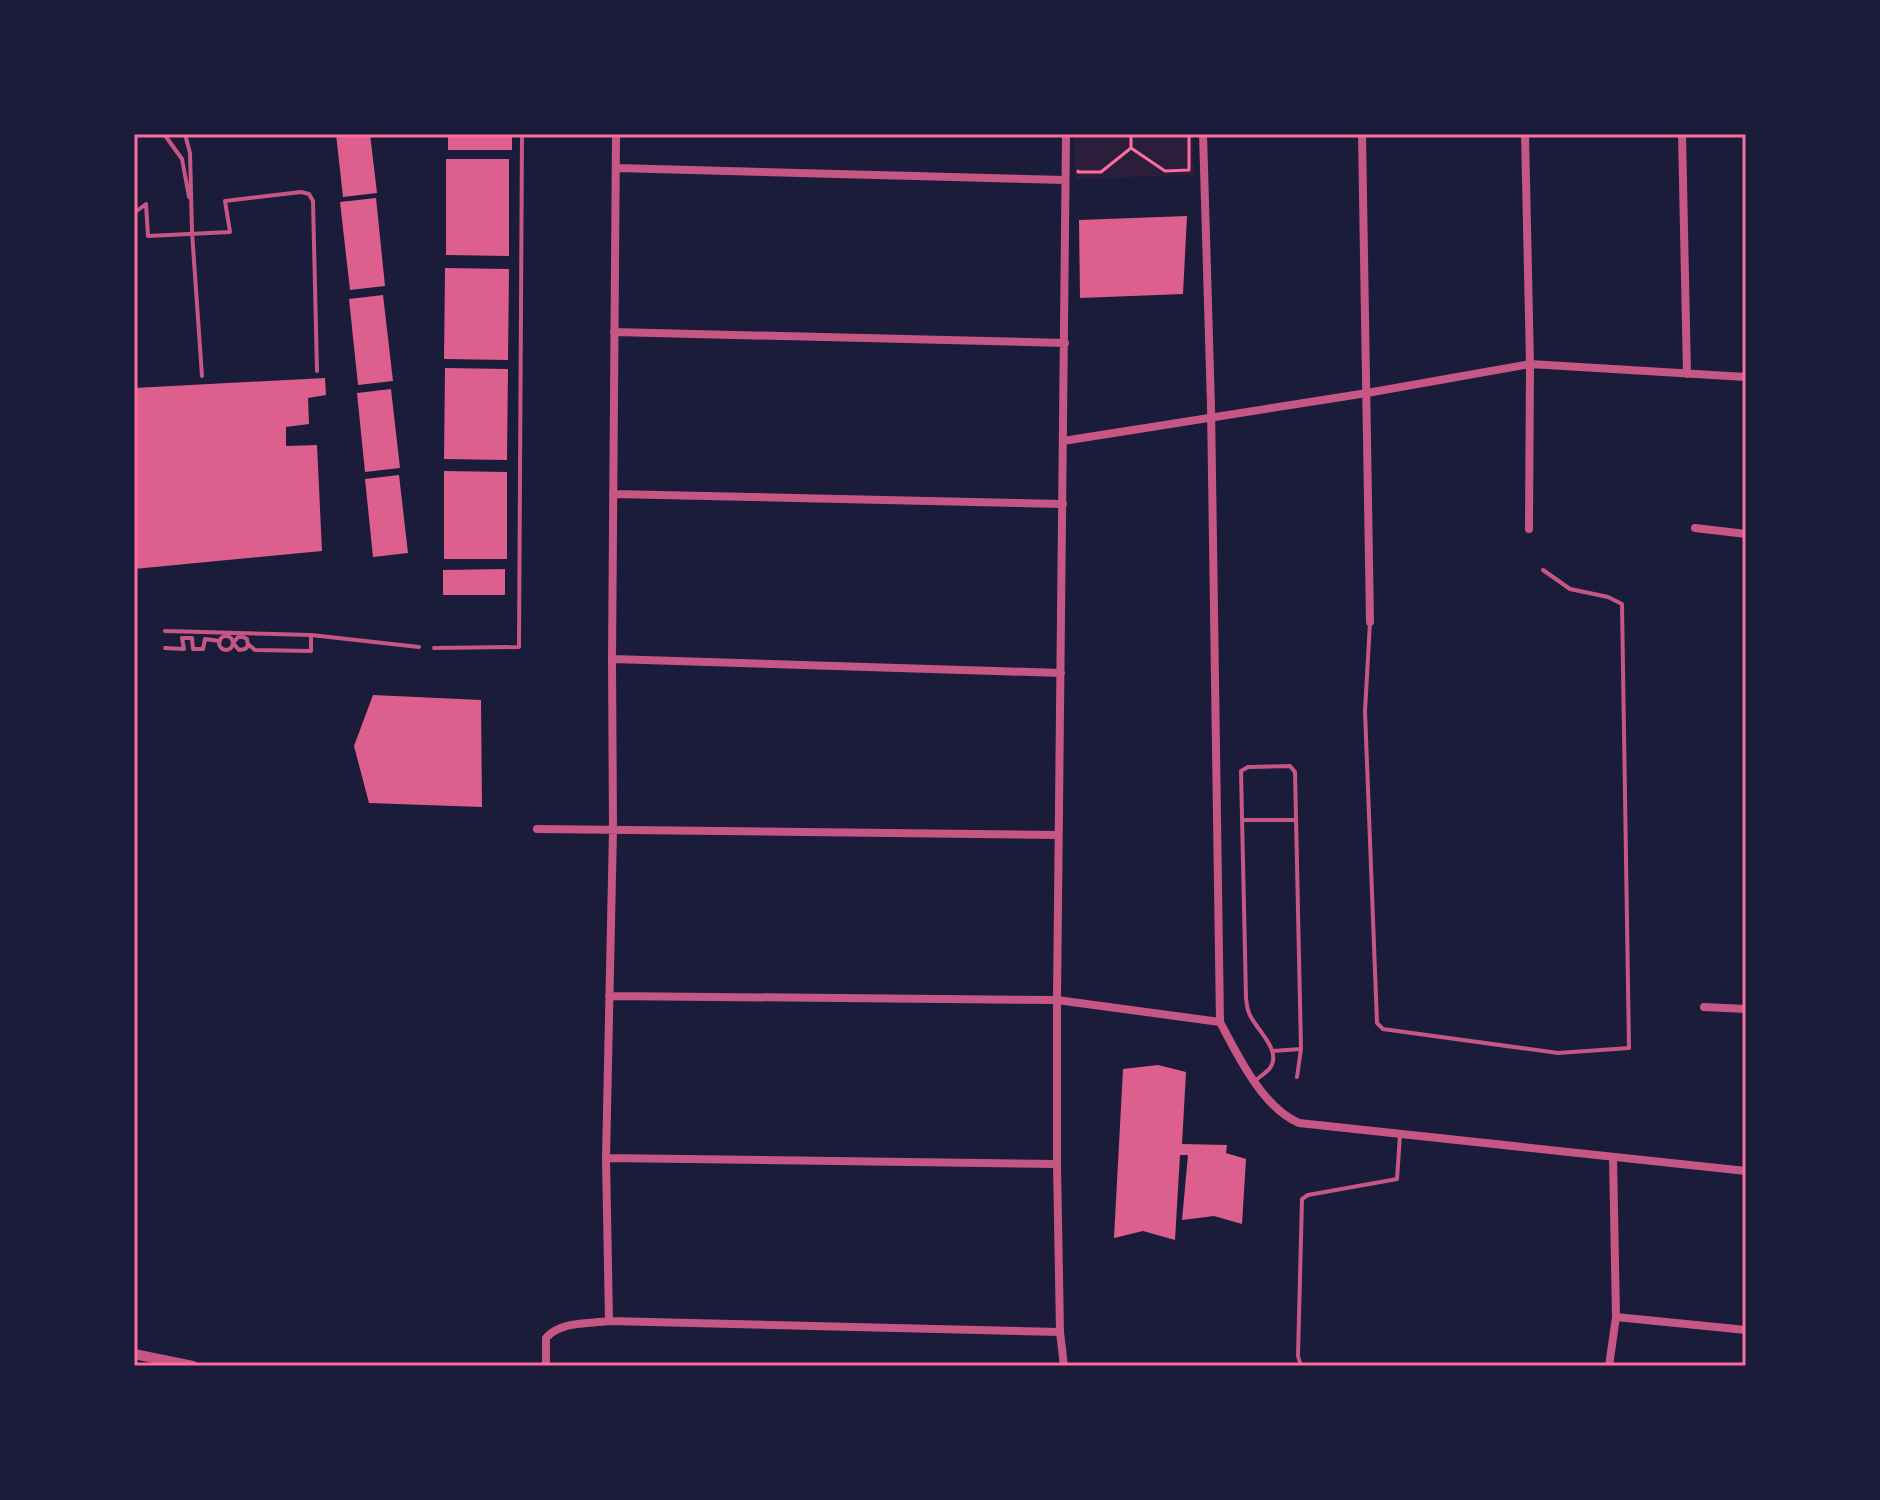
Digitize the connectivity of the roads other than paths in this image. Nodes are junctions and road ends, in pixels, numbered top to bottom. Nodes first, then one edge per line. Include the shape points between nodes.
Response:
1 (164, 134) edge
2 (185, 134) edge
3 (522, 134) edge
4 (616, 134) edge
5 (1066, 134) edge
6 (1203, 134) edge
7 (1362, 134) edge
8 (1525, 134) edge
9 (1682, 134) edge
10 (616, 168) junction
11 (1065, 180) junction
12 (191, 212) junction
13 (134, 213) edge
14 (192, 232) junction
15 (614, 332) junction
16 (1065, 343) junction
17 (1530, 364) junction
18 (317, 371) dead end
19 (1687, 374) junction
20 (202, 376) dead end
21 (1746, 377) edge
22 (1367, 393) junction
23 (1211, 417) junction
24 (1063, 441) junction
25 (613, 494) junction
26 (1063, 504) junction
27 (1695, 528) dead end
28 (1529, 529) dead end
29 (1746, 534) edge
30 (1543, 570) dead end
31 (1370, 622) joint
32 (165, 631) dead end
33 (311, 635) junction
34 (220, 641) junction
35 (233, 643) junction
36 (248, 644) junction
37 (419, 647) dead end
38 (165, 648) dead end
39 (434, 648) dead end
40 (612, 659) junction
41 (1061, 673) junction
42 (1242, 820) junction
43 (1296, 820) junction
44 (537, 829) dead end
45 (613, 830) junction
46 (1058, 835) junction
47 (609, 996) junction
48 (1057, 1000) junction
49 (1704, 1007) dead end
50 (1746, 1009) edge
51 (1220, 1022) junction
52 (1301, 1049) junction
53 (1273, 1051) junction
54 (1297, 1077) dead end
55 (1255, 1081) junction
56 (1400, 1133) junction
57 (1613, 1157) junction
58 (606, 1158) junction
59 (1057, 1164) junction
60 (1746, 1171) edge
61 (1616, 1317) junction
62 (609, 1321) junction
63 (1746, 1330) edge
64 (1060, 1332) junction
65 (134, 1354) edge
66 (193, 1366) edge
67 (546, 1366) edge
68 (1064, 1366) edge
69 (1301, 1366) edge
70 (1609, 1366) edge

1 - 12 lane via 182,159
2 - 12 lane
3 - 39 lane via 519,647
4 - 10 street
5 - 11 street
6 - 23 street
7 - 22 street
8 - 17 street
9 - 19 street
10 - 11 street
10 - 15 street
11 - 16 street
12 - 14 lane
13 - 14 lane via 146,204 148,236
14 - 18 lane via 230,232 225,201 309,194
14 - 20 lane
15 - 16 street
15 - 25 street
16 - 24 street
17 - 19 street
17 - 22 street
17 - 28 street
19 - 21 street
22 - 23 street
22 - 31 street
23 - 24 street
23 - 51 street
24 - 26 street
25 - 26 street
25 - 40 street
26 - 41 street
27 - 29 street
30 - 31 lane via 1570,589 1622,604 1629,1048 1558,1053 1383,1029 1377,1023 1365,711
32 - 33 lane
33 - 36 lane via 311,651 255,650
33 - 37 lane
34 - 35 lane via 228,636
34 - 35 lane via 226,649
34 - 38 lane via 205,639 203,649 193,649 192,638 182,638 184,649
35 - 36 lane via 241,650
35 - 36 lane via 243,637
40 - 41 street
40 - 45 street
41 - 46 street
42 - 43 lane
42 - 43 lane via 1243,768 1290,766 1295,772
42 - 53 lane via 1247,1010
43 - 52 lane
44 - 45 street
45 - 46 street
45 - 47 street
46 - 48 street
47 - 48 street
47 - 58 street
48 - 51 street
48 - 59 street
49 - 50 street
51 - 55 street
52 - 53 lane
52 - 54 lane
53 - 55 lane via 1269,1068
55 - 56 street via 1272,1106 1299,1123
56 - 57 street
56 - 69 lane via 1397,1179 1302,1199
57 - 60 street
57 - 61 street
58 - 59 street
58 - 62 street
59 - 64 street
61 - 63 street
61 - 70 street
62 - 64 street
62 - 67 street via 552,1331 546,1338
64 - 68 street
65 - 66 street

